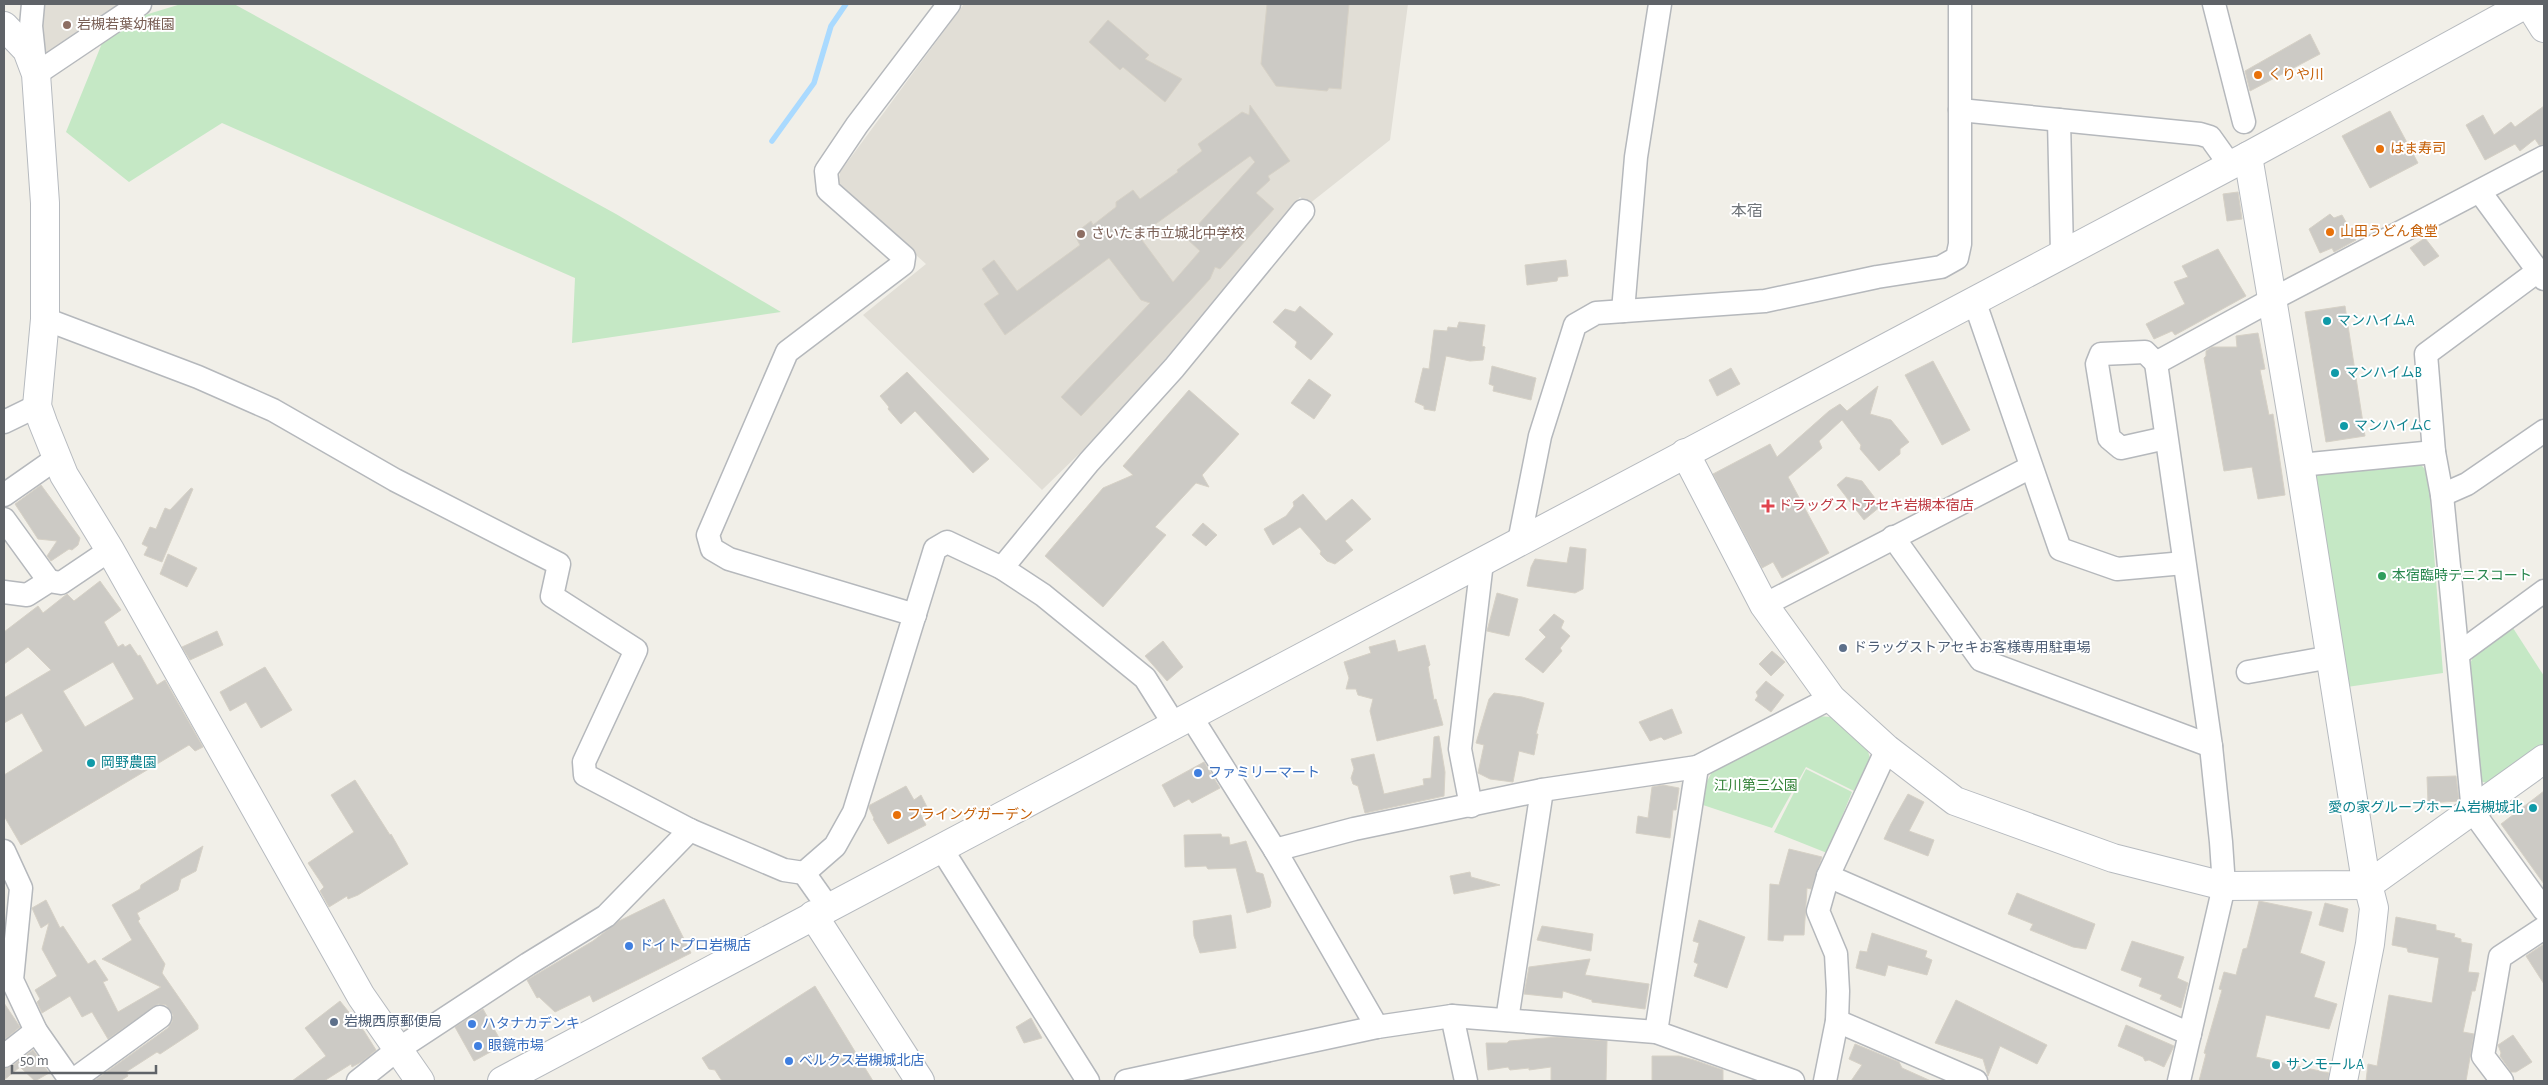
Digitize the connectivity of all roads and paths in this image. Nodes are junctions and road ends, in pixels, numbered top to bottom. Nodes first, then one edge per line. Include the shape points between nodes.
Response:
1 (33, 4) edge
2 (140, 4) edge
3 (949, 4) edge
4 (1660, 4) edge
5 (1960, 4) edge
6 (2214, 4) edge
7 (2528, 4) edge
8 (4, 26) edge
9 (2544, 28) edge
10 (36, 74) junction
11 (1960, 110) junction
12 (2059, 120) junction
13 (2244, 122) dead end
14 (2544, 158) edge
15 (2239, 160) junction
16 (2480, 192) junction
17 (1303, 211) dead end
18 (2062, 253) junction
19 (2541, 275) edge
20 (2273, 299) junction
21 (1974, 300) junction
22 (1623, 311) junction
23 (45, 319) junction
24 (2156, 363) junction
25 (37, 406) junction
26 (4, 422) edge
27 (2544, 431) edge
28 (2166, 438) junction
29 (2434, 452) junction
30 (1685, 454) junction
31 (57, 458) junction
32 (2300, 465) junction
33 (2031, 466) junction
34 (4, 493) edge
35 (2442, 495) junction
36 (4, 520) edge
37 (1893, 537) junction
38 (1519, 542) junction
39 (110, 550) junction
40 (1482, 562) junction
41 (2184, 562) junction
42 (1002, 568) junction
43 (49, 581) junction
44 (2544, 591) edge
45 (4, 592) edge
46 (1764, 606) junction
47 (915, 615) junction
48 (2458, 654) junction
49 (2331, 657) junction
50 (2248, 672) dead end
51 (1831, 698) junction
52 (1182, 719) junction
53 (2211, 746) junction
54 (1887, 749) junction
55 (2544, 759) edge
56 (1697, 767) junction
57 (1542, 790) junction
58 (1471, 806) junction
59 (2473, 812) junction
60 (690, 830) junction
61 (940, 848) junction
62 (1275, 850) junction
63 (4, 852) edge
64 (804, 873) junction
65 (1828, 876) junction
66 (2368, 885) junction
67 (2224, 886) junction
68 (2544, 910) edge
69 (820, 911) junction
70 (2544, 928) edge
71 (1452, 1016) junction
72 (160, 1017) dead end
73 (1507, 1020) junction
74 (1838, 1021) junction
75 (1377, 1027) junction
76 (36, 1031) junction
77 (1656, 1032) junction
78 (2190, 1034) junction
79 (397, 1050) junction
80 (4, 1056) edge
81 (71, 1081) edge
82 (358, 1081) edge
83 (420, 1081) edge
84 (502, 1081) edge
85 (920, 1081) edge
86 (1088, 1081) edge
87 (1126, 1081) edge
88 (1466, 1081) edge
89 (1793, 1081) edge
90 (1825, 1081) edge
91 (1976, 1081) edge
92 (2178, 1081) edge
93 (2343, 1081) edge
94 (2502, 1081) edge

1 - 10 street via 31,26
2 - 10 street
3 - 47 street via 826,171 828,190 904,257 902,264 788,352 708,536 712,549 729,559
4 - 22 street via 1636,156
5 - 11 street
6 - 13 street
7 - 9 street
7 - 15 street
8 - 10 street via 26,50
10 - 23 street via 45,203
11 - 12 street
11 - 22 street via 1960,244 1957,258 1941,268 1877,277 1765,301
12 - 15 street via 2200,134
12 - 18 street
14 - 16 street
15 - 18 street
15 - 20 street
16 - 19 street
16 - 20 street
17 - 42 street via 1174,368 1089,462
18 - 21 street
19 - 29 street via 2426,354
20 - 24 street
20 - 32 street
21 - 30 street
21 - 33 street
22 - 38 street via 1596,313 1576,325 1540,436
23 - 25 street
23 - 60 street via 198,377 273,410 396,480 559,564 552,596 636,650 584,762 585,775
24 - 28 street
24 - 28 street via 2145,352 2101,354 2097,364 2109,438 2121,448
25 - 26 street
25 - 31 street
27 - 35 street via 2467,484
28 - 41 street
29 - 32 street
29 - 35 street
30 - 38 street
30 - 46 street
31 - 34 street
31 - 39 street
32 - 49 street
33 - 37 street
33 - 41 street via 2060,549 2117,569
35 - 48 street
36 - 43 street
37 - 46 street
37 - 53 street via 1981,660
38 - 40 street
39 - 43 street via 61,583
39 - 79 street via 361,996
40 - 52 street
40 - 58 street via 1460,749
41 - 53 street
42 - 47 street via 948,542 935,549
42 - 52 street via 1043,595 1145,678
43 - 45 street via 27,595
44 - 48 street
46 - 51 street
47 - 64 street via 854,812 835,846
48 - 59 street
49 - 50 street
49 - 66 street
51 - 54 street
51 - 56 street
52 - 61 street
52 - 62 street
53 - 67 street
54 - 65 street
54 - 67 street via 1955,801 2113,858
55 - 59 street
56 - 57 street
56 - 77 street
57 - 58 street
57 - 73 street
58 - 62 street via 1354,829
59 - 66 street
59 - 68 street
60 - 64 street via 784,870
60 - 79 street via 606,916
61 - 69 street
61 - 86 street
62 - 75 street
63 - 76 street via 21,888 12,980
64 - 69 street
65 - 74 street via 1818,911 1836,954
65 - 78 street
66 - 67 street
66 - 93 street via 2374,908 2370,944
67 - 78 street
69 - 84 street
69 - 85 street
70 - 94 street via 2500,957 2483,1056
71 - 73 street
71 - 75 street
71 - 88 street
72 - 81 street
73 - 77 street
74 - 90 street
74 - 91 street
75 - 87 street
76 - 80 street
76 - 81 street
77 - 89 street
78 - 92 street
79 - 82 street
79 - 83 street

